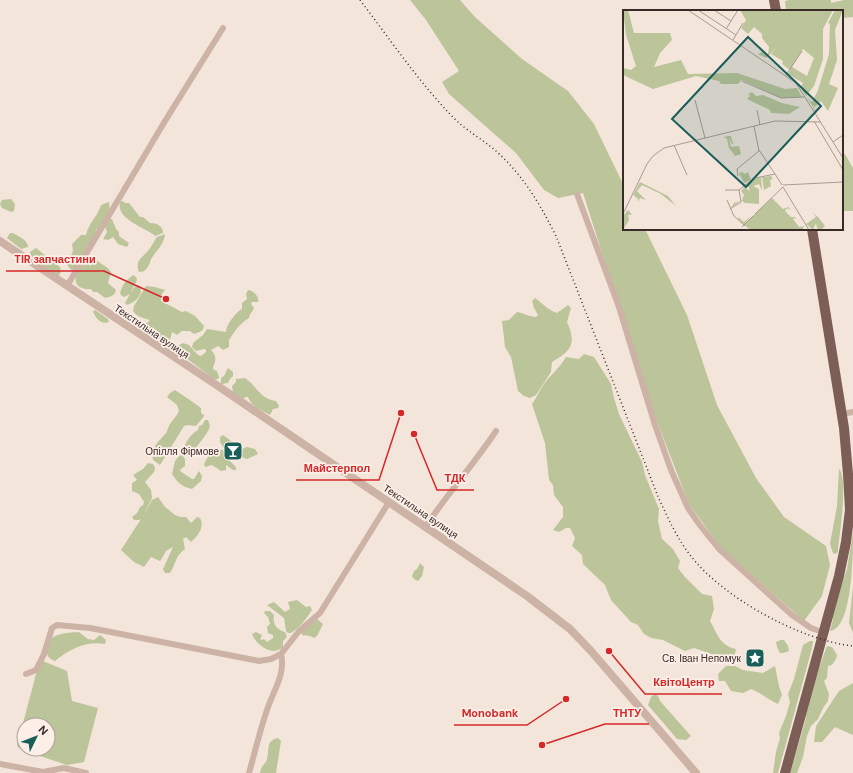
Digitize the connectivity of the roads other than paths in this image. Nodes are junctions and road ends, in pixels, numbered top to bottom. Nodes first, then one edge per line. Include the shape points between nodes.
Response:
1 (223, 28) dead end
2 (577, 194) dead end
3 (812, 230) edge
4 (0, 241) edge
5 (67, 286) junction
6 (853, 412) edge
7 (842, 414) junction
8 (496, 431) dead end
9 (389, 502) junction
10 (426, 526) junction
11 (817, 630) dead end
12 (281, 654) junction
13 (26, 674) dead end
14 (0, 764) edge
15 (86, 773) edge
16 (249, 773) edge
17 (696, 773) edge
18 (785, 773) edge

1 - 5 street
2 - 11 street via 619,307 655,425 688,508 719,550 792,615
3 - 7 main road
4 - 5 street, Текстильна вулиця
5 - 9 street, Текстильна вулиця
6 - 7 street
7 - 18 main road via 850,510 846,542 818,656
8 - 10 street
9 - 10 street, Текстильна вулиця
9 - 12 street via 320,613 299,631
10 - 17 street, Текстильна вулиця via 570,629
12 - 13 street via 259,661 90,628 57,625 52,628 36,670
12 - 16 street via 283,661 280,680 267,710
14 - 15 street via 43,772 64,768

